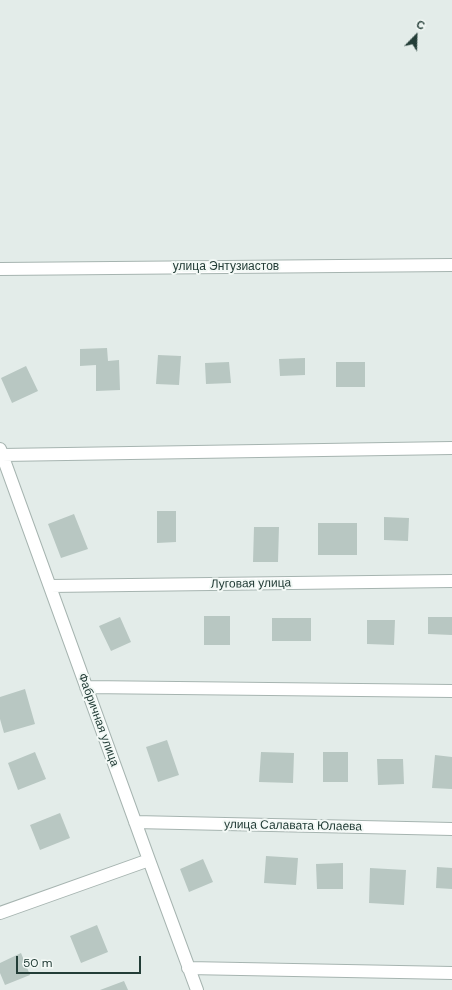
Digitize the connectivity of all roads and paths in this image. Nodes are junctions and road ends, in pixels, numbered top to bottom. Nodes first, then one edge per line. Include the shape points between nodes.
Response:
1 (452, 265) edge
2 (0, 269) edge
3 (452, 448) edge
4 (1, 452) edge
5 (452, 581) edge
6 (50, 586) junction
7 (86, 687) junction
8 (452, 691) edge
9 (135, 822) junction
10 (452, 829) edge
11 (148, 860) junction
12 (0, 913) edge
13 (188, 968) junction
14 (452, 973) edge
15 (197, 990) edge

1 - 2 street, улица Энтузиастов
3 - 4 street
4 - 6 street, Фабричная улица
5 - 6 street, Луговая улица
6 - 7 street, Фабричная улица
7 - 8 street
7 - 9 street, Фабричная улица
9 - 10 street, улица Салавата Юлаева
9 - 11 street, Фабричная улица
11 - 12 street
11 - 13 street, Фабричная улица
13 - 14 street
13 - 15 street, Фабричная улица

